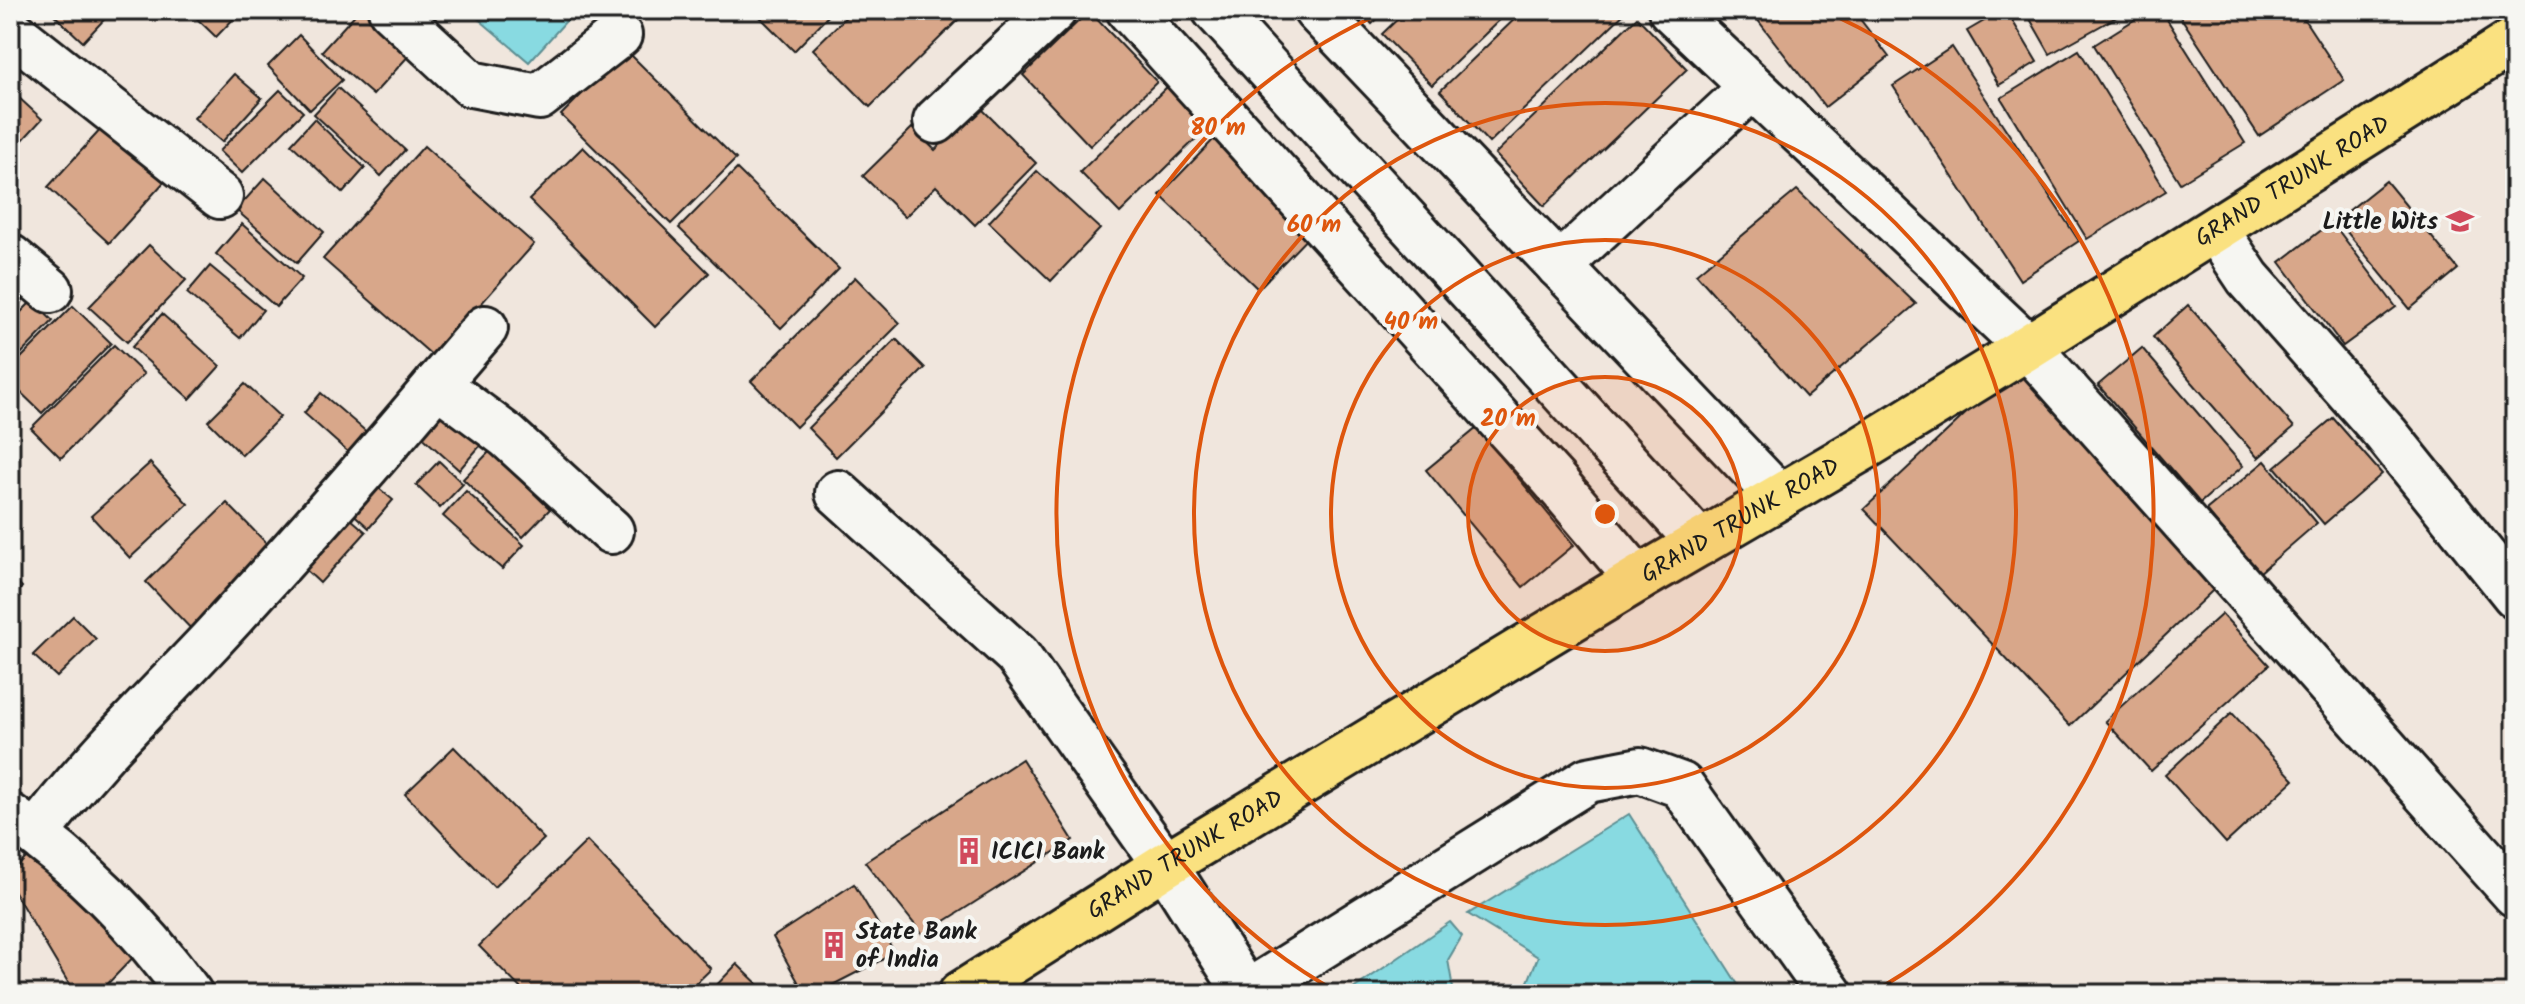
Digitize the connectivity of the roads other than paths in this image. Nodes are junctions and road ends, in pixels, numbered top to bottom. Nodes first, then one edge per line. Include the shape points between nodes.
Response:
1 (391, 10) edge
2 (1054, 10) edge
3 (1129, 10) edge
4 (1215, 10) edge
5 (1316, 10) edge
6 (1671, 10) edge
7 (10, 30) edge
8 (619, 35) dead end
9 (2515, 40) edge
10 (1752, 87) junction
11 (936, 121) dead end
12 (220, 196) dead end
13 (2216, 230) junction
14 (10, 257) edge
15 (1559, 266) junction
16 (50, 290) dead end
17 (485, 328) dead end
18 (2028, 347) junction
19 (437, 384) junction
20 (838, 493) dead end
21 (1779, 497) junction
22 (611, 531) dead end
23 (1700, 543) junction
24 (1638, 579) junction
25 (2515, 595) edge
26 (23, 825) edge
27 (1165, 865) junction
28 (2515, 894) edge
29 (1247, 993) edge
30 (190, 994) edge
31 (961, 994) edge
32 (1830, 994) edge

1 - 8 street via 471,84 539,97
2 - 11 street
3 - 24 street
4 - 23 street
5 - 15 street
6 - 10 street
7 - 12 street
9 - 13 main road, GRAND TRUNK ROAD
10 - 15 street
10 - 18 street
13 - 18 main road, GRAND TRUNK ROAD
13 - 25 street via 2248,278 2386,434
14 - 16 street
15 - 21 street
17 - 19 street
18 - 21 main road, GRAND TRUNK ROAD
18 - 28 street
19 - 22 street via 507,436
19 - 26 street via 66,793
20 - 27 street via 1017,655
21 - 23 main road, GRAND TRUNK ROAD
23 - 24 main road, GRAND TRUNK ROAD
24 - 27 main road, GRAND TRUNK ROAD
26 - 30 street via 131,922
27 - 29 street
27 - 31 main road, GRAND TRUNK ROAD
29 - 32 street via 1588,780 1640,770 1681,785

